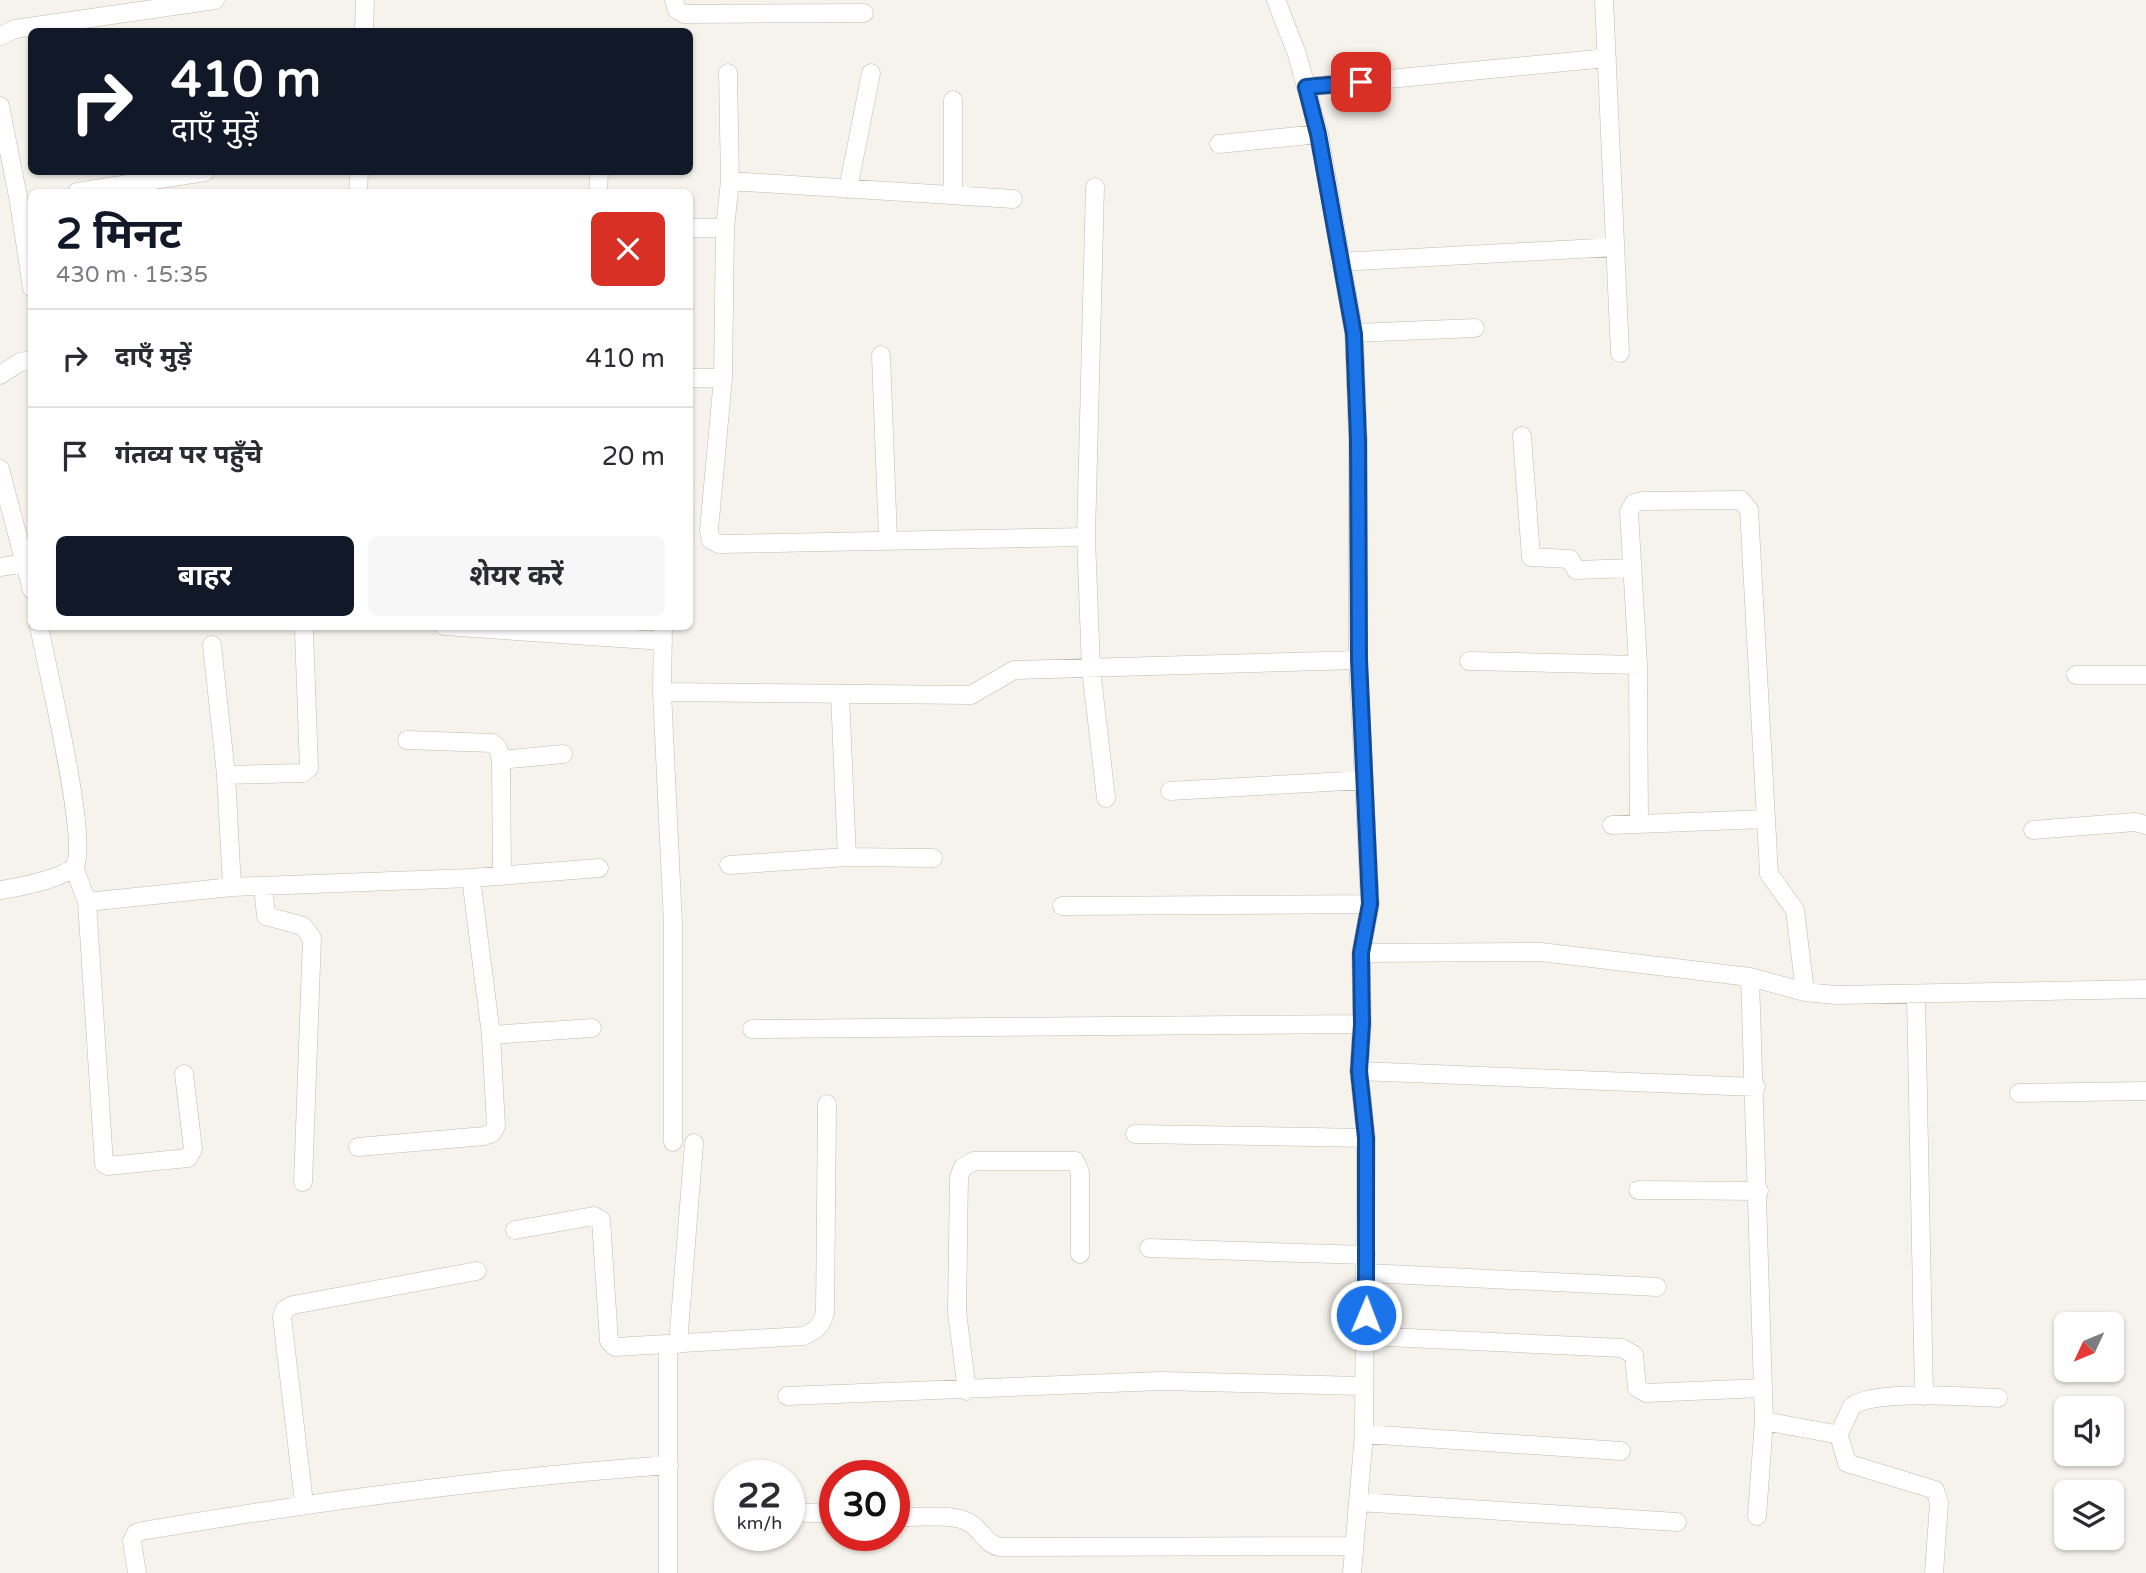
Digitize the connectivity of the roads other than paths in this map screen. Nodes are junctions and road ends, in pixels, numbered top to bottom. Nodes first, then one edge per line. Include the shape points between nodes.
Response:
1 (215, 0) edge
2 (365, 0) edge
3 (674, 0) edge
4 (1276, 0) edge
5 (1604, 0) edge
6 (864, 13) dead end
7 (364, 28) edge
8 (0, 36) edge
9 (1607, 58) junction
10 (727, 73) dead end
11 (871, 73) dead end
12 (1306, 87) junction
13 (954, 100) dead end
14 (0, 106) edge
15 (1318, 134) junction
16 (1219, 145) dead end
17 (186, 175) edge
18 (730, 181) junction
19 (1095, 187) dead end
20 (95, 189) edge
21 (848, 189) junction
22 (953, 195) junction
23 (1013, 199) dead end
24 (25, 201) edge
25 (693, 228) edge
26 (725, 228) junction
27 (28, 238) edge
28 (1615, 247) junction
29 (1339, 262) junction
30 (1475, 328) dead end
31 (1354, 334) junction
32 (1620, 354) dead end
33 (881, 355) dead end
34 (28, 361) edge
35 (0, 374) edge
36 (693, 378) edge
37 (723, 378) junction
38 (1522, 436) dead end
39 (0, 469) edge
40 (1086, 537) junction
41 (888, 540) junction
42 (26, 563) junction
43 (0, 567) edge
44 (1632, 568) junction
45 (28, 572) edge
46 (40, 630) edge
47 (554, 630) edge
48 (304, 632) dead end
49 (663, 634) edge
50 (212, 645) dead end
51 (1359, 660) junction
52 (1469, 661) dead end
53 (1638, 665) junction
54 (1091, 669) junction
55 (2076, 676) dead end
56 (2146, 676) edge
57 (662, 692) junction
58 (840, 694) junction
59 (407, 740) dead end
60 (564, 754) dead end
61 (501, 760) junction
62 (226, 775) junction
63 (1364, 779) junction
64 (1170, 791) dead end
65 (1106, 799) dead end
66 (1765, 819) junction
67 (1639, 824) junction
68 (1612, 825) dead end
69 (2146, 825) edge
70 (2033, 830) dead end
71 (847, 857) junction
72 (933, 858) dead end
73 (729, 865) dead end
74 (74, 867) junction
75 (599, 868) dead end
76 (502, 876) junction
77 (471, 878) junction
78 (263, 886) junction
79 (232, 887) junction
80 (0, 890) edge
81 (87, 902) junction
82 (1370, 904) junction
83 (1062, 906) dead end
84 (1361, 953) junction
85 (1750, 977) junction
86 (2146, 989) edge
87 (1805, 992) junction
88 (1916, 995) junction
89 (1362, 1024) junction
90 (592, 1028) dead end
91 (752, 1029) dead end
92 (491, 1035) junction
93 (1359, 1071) junction
94 (184, 1074) dead end
95 (1756, 1087) junction
96 (2146, 1091) edge
97 (2019, 1093) dead end
98 (827, 1104) dead end
99 (1135, 1134) dead end
100 (1366, 1138) junction
101 (673, 1142) dead end
102 (694, 1143) dead end
103 (358, 1147) dead end
104 (303, 1182) dead end
105 (1637, 1190) dead end
106 (1759, 1191) junction
107 (515, 1230) dead end
108 (1149, 1248) dead end
109 (1080, 1254) dead end
110 (1366, 1264) junction
111 (477, 1271) dead end
112 (1657, 1287) dead end
113 (1366, 1336) junction
114 (673, 1345) junction
115 (1362, 1386) junction
116 (1762, 1388) junction
117 (967, 1391) junction
118 (787, 1396) dead end
119 (1924, 1396) junction
120 (1998, 1398) dead end
121 (1764, 1421) junction
122 (1364, 1434) junction
123 (1838, 1436) junction
124 (1621, 1451) dead end
125 (669, 1465) junction
126 (1359, 1502) junction
127 (304, 1503) junction
128 (1757, 1516) dead end
129 (910, 1518) edge
130 (1677, 1522) dead end
131 (1354, 1546) junction
132 (137, 1573) edge
133 (668, 1573) edge
134 (1352, 1573) edge
135 (1934, 1573) edge

1 - 8 street via 15,29
2 - 7 street
3 - 6 street via 684,14
4 - 12 street
5 - 9 street
9 - 12 street
9 - 28 street
10 - 18 street
11 - 21 street
12 - 15 street
13 - 22 street
14 - 24 street
15 - 16 street
15 - 29 street
17 - 20 street
18 - 21 street
18 - 26 street
19 - 40 street
21 - 22 street
22 - 23 street
24 - 27 street
25 - 26 street
26 - 37 street
28 - 29 street
28 - 32 street
29 - 31 street
30 - 31 street
31 - 51 street
33 - 41 street
34 - 35 street
36 - 37 street
37 - 41 street via 711,540 719,544
38 - 44 street via 1531,557 1570,559 1576,570
39 - 42 street
40 - 41 street
40 - 54 street
42 - 43 street
42 - 45 street
44 - 53 street
44 - 66 street via 1628,517 1634,503 1737,500 1747,505
46 - 74 street via 78,826
47 - 49 street
48 - 62 street via 310,768 303,773
49 - 57 street
50 - 62 street
51 - 54 street
51 - 63 street
52 - 53 street
53 - 67 street
54 - 58 street via 1014,670 971,695
54 - 65 street
55 - 56 street
57 - 58 street
57 - 101 street via 673,924
58 - 71 street
59 - 61 street via 492,743
60 - 61 street
61 - 76 street
62 - 79 street
63 - 64 street
63 - 82 street
66 - 67 street
66 - 87 street via 1769,874 1795,910
67 - 68 street
69 - 70 street
71 - 72 street
71 - 73 street
74 - 80 street via 26,887
74 - 81 street
75 - 76 street
76 - 77 street
77 - 78 street
77 - 92 street
78 - 79 street
78 - 104 street via 266,916 303,926 312,938
79 - 81 street
81 - 94 street via 104,1164 188,1158 193,1149
82 - 83 street
82 - 84 street
84 - 85 street via 1541,952
84 - 89 street
85 - 87 street
85 - 95 street
86 - 88 street
87 - 88 street
88 - 119 street
89 - 91 street
89 - 93 street
90 - 92 street
92 - 103 street via 497,1121 492,1133
93 - 95 street
93 - 100 street
95 - 106 street
96 - 97 street
98 - 114 street via 825,1313 819,1328 803,1336
99 - 100 street
100 - 110 street
102 - 114 street
105 - 106 street
106 - 116 street
107 - 114 street via 594,1216 601,1220 611,1345 619,1349
108 - 110 street
109 - 117 street via 1080,1172 1075,1161 974,1161 963,1167 957,1312
110 - 112 street
110 - 113 street
111 - 127 street via 285,1309 282,1317
113 - 115 street
113 - 116 street via 1622,1348 1634,1355 1637,1388 1646,1393
114 - 125 street
115 - 117 street via 1161,1381
115 - 122 street
116 - 121 street
117 - 118 street
119 - 120 street
119 - 123 street via 1856,1403 1848,1410
121 - 123 street
121 - 128 street
122 - 124 street
122 - 126 street
123 - 135 street via 1847,1462 1938,1493
125 - 127 street
125 - 133 street
126 - 130 street
126 - 131 street
127 - 132 street via 139,1531 132,1541
129 - 131 street via 961,1520 1000,1548
131 - 134 street

